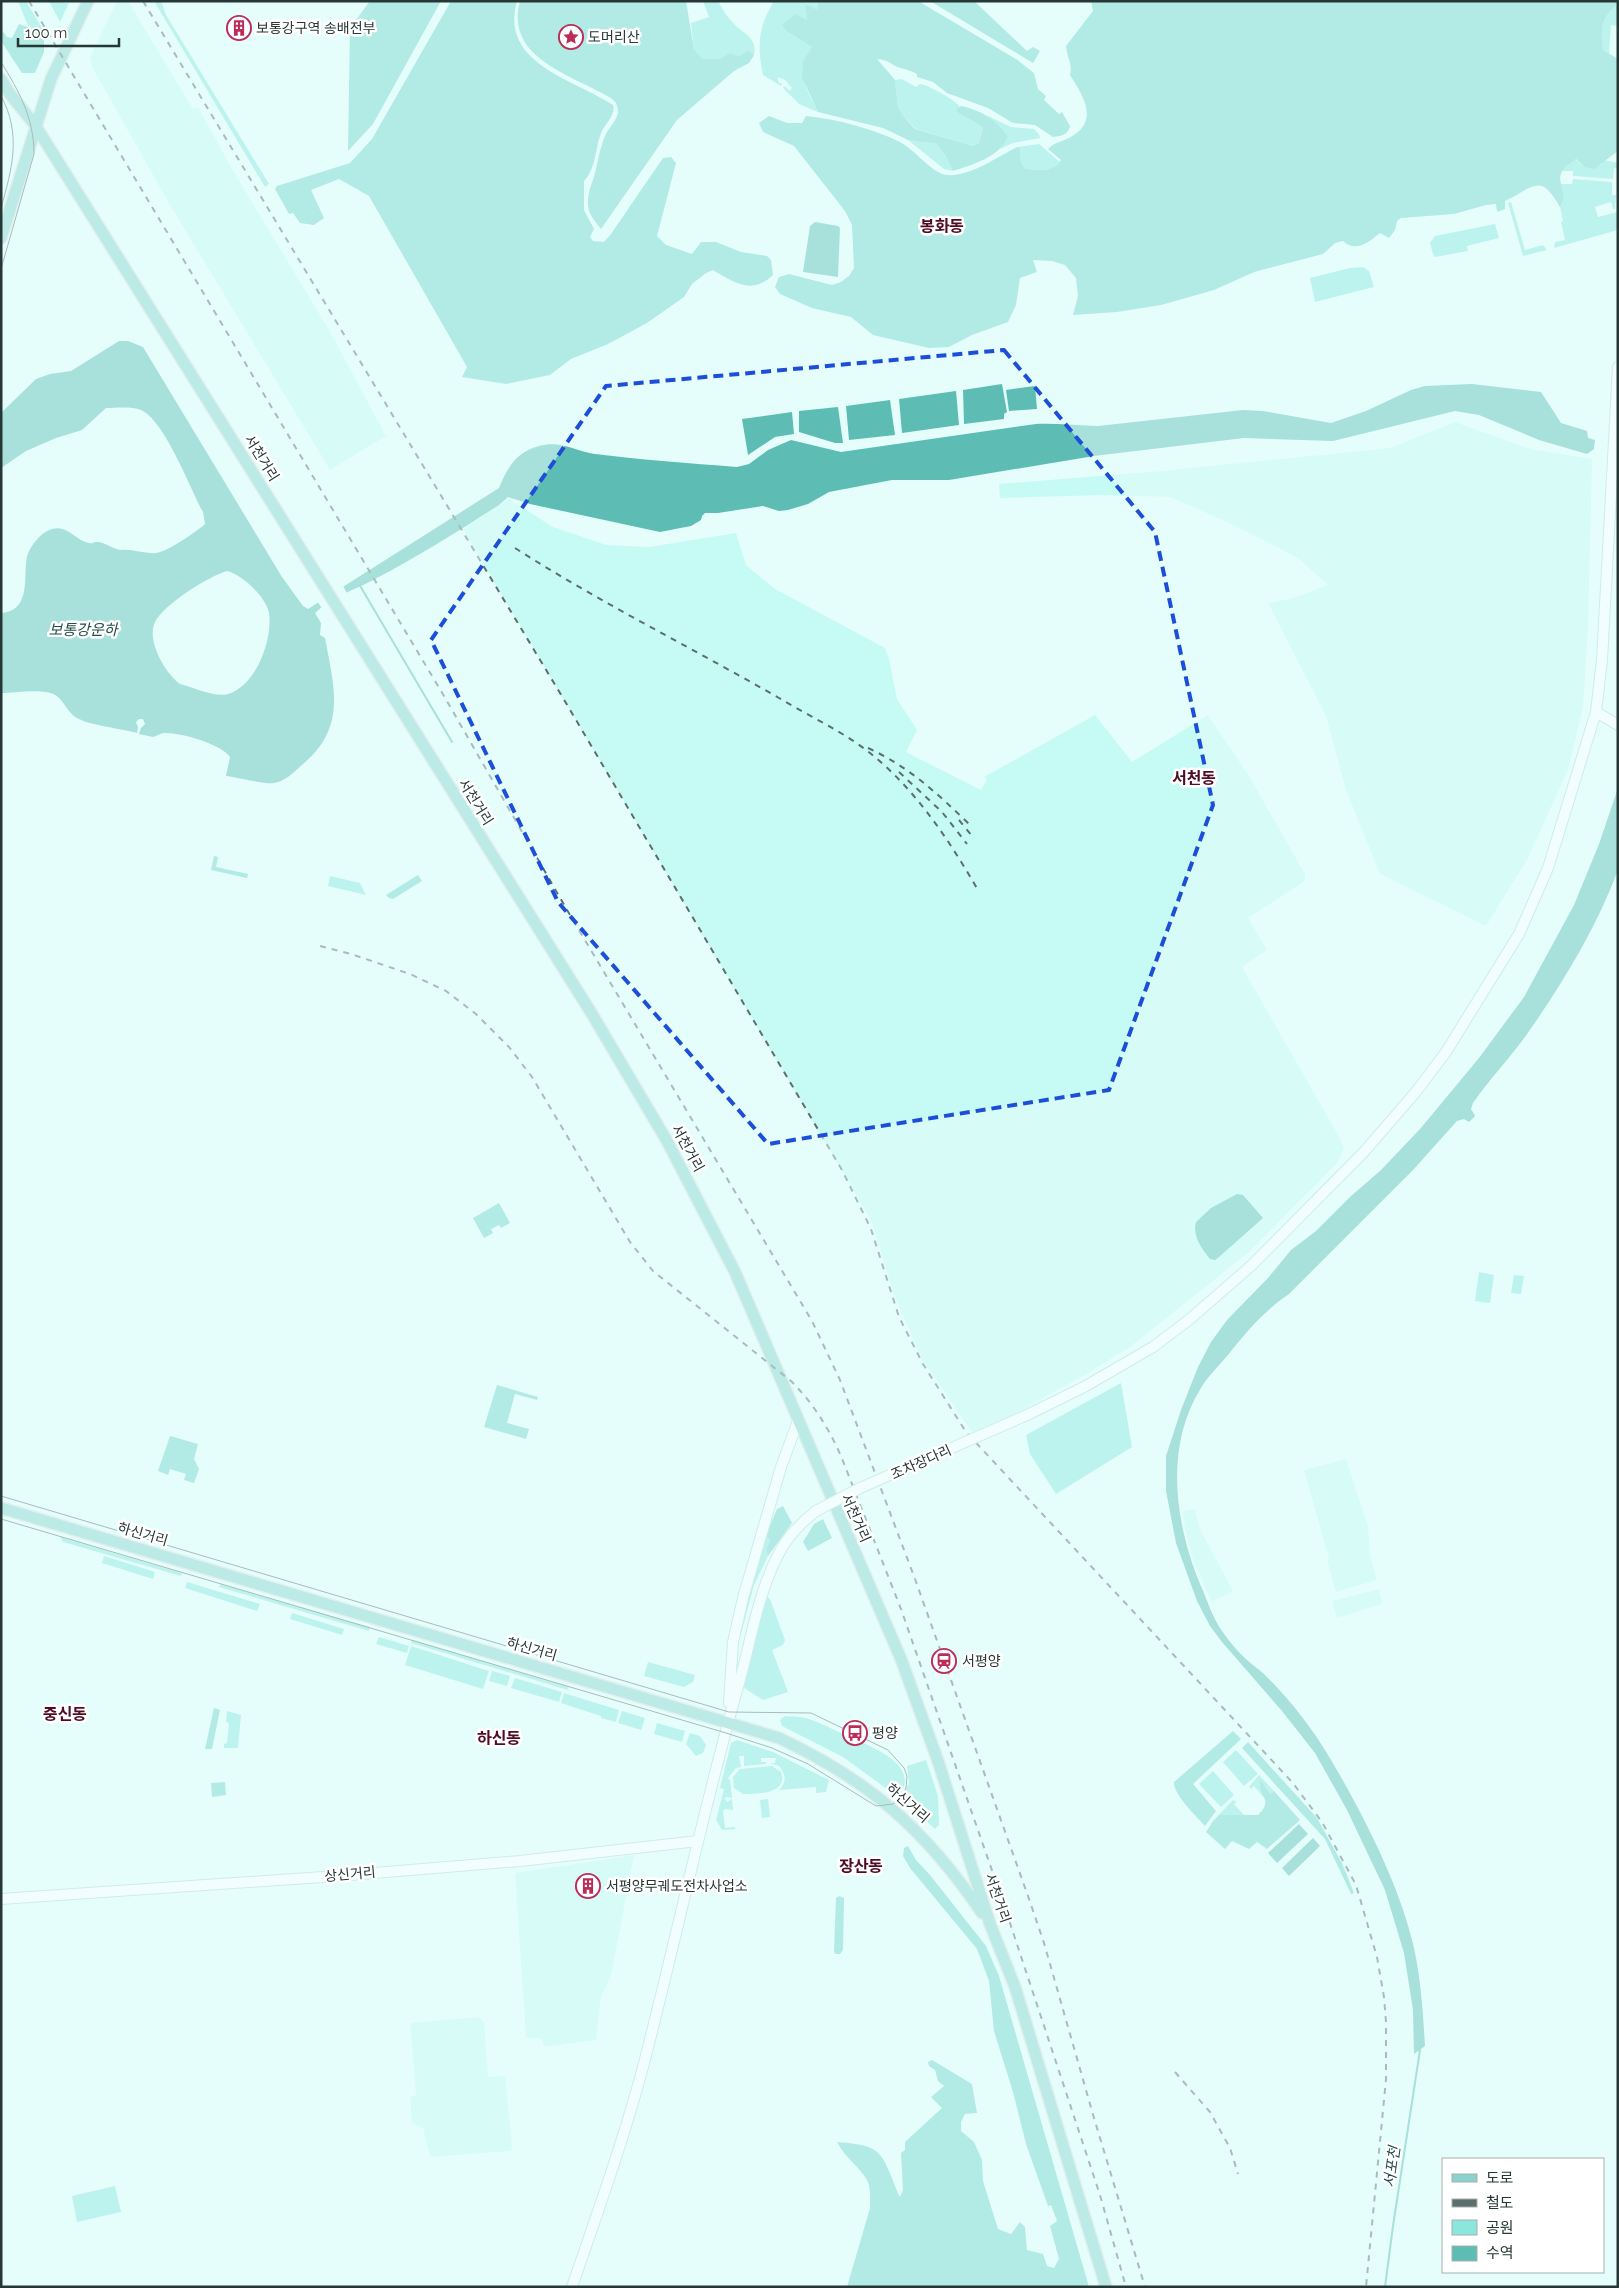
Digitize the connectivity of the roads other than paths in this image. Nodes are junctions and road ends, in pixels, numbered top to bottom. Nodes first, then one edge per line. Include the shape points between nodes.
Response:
1 (88, 1) edge
2 (1, 79) edge
3 (35, 125) junction
4 (1, 238) edge
5 (1618, 367) edge
6 (1596, 712) junction
7 (1614, 722) edge
8 (798, 1421) junction
9 (1, 1508) edge
10 (728, 1722) junction
11 (698, 1840) junction
12 (1, 1899) edge
13 (990, 1924) junction
14 (572, 2287) edge
15 (1106, 2287) edge

1 - 3 main road via 53,75
2 - 3 main road, 서천거리
3 - 4 main road
3 - 8 main road, 서천거리 via 592,1014 667,1141 735,1272
5 - 6 main road, 조차장다리 via 1602,660
6 - 7 main road
6 - 10 main road, 조차장다리, bridge via 1548,868 1519,934 1446,1052 1415,1093 1363,1152 1252,1265 1190,1319 1122,1367 1027,1415 860,1488 801,1522 788,1537 761,1595
8 - 10 main road via 781,1467 738,1618
8 - 13 main road, 서천거리 via 901,1658
9 - 10 main road, 하신거리
10 - 11 main road
10 - 13 main road, 하신거리 via 779,1738 819,1757 889,1805 930,1844
11 - 12 main road, 상신거리 via 338,1876
11 - 14 main road via 631,2108
13 - 15 main road, 서천거리 via 1015,1987

